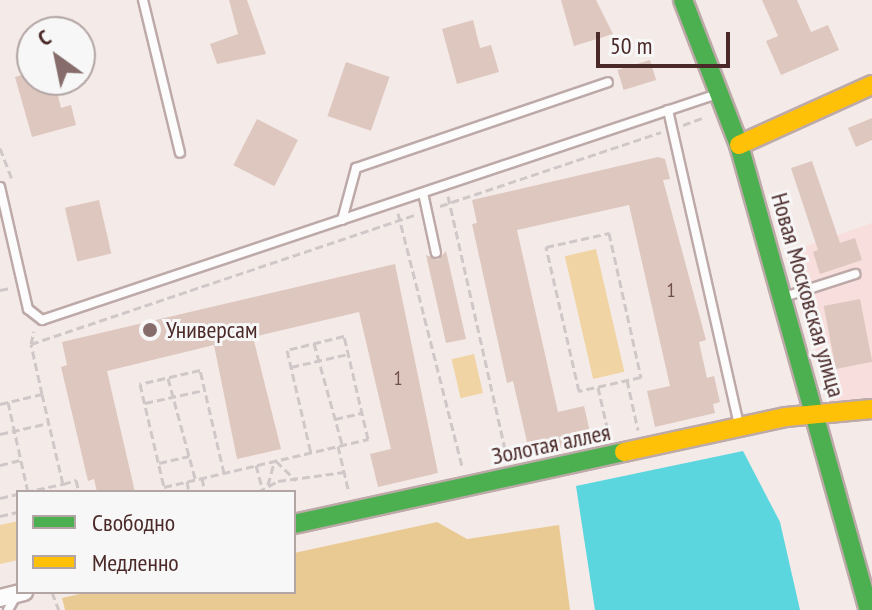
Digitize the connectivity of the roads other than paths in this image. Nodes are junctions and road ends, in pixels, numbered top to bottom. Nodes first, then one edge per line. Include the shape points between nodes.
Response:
1 (143, 0) edge
2 (683, 0) edge
3 (608, 82) dead end
4 (872, 85) edge
5 (721, 92) junction
6 (668, 110) junction
7 (739, 145) junction
8 (180, 153) dead end
9 (0, 187) edge
10 (423, 193) junction
11 (342, 220) junction
12 (436, 253) dead end
13 (855, 274) dead end
14 (784, 297) junction
15 (872, 409) edge
16 (819, 417) junction
17 (739, 427) junction
18 (296, 523) edge
19 (20, 594) edge
20 (8, 610) edge
21 (869, 610) edge

1 - 8 lane
2 - 5 street, Новая Московская улица
3 - 11 lane via 356,168
4 - 7 street
5 - 6 lane
5 - 7 street, Новая Московская улица
6 - 10 lane
6 - 17 lane
7 - 14 street, Новая Московская улица
9 - 11 lane via 28,309 37,321
10 - 11 lane
10 - 12 lane
13 - 14 lane
14 - 16 street, Новая Московская улица
15 - 16 street, Золотая аллея
16 - 17 street, Золотая аллея
16 - 21 street, Новая Московская улица
17 - 18 street, Золотая аллея
19 - 20 lane

